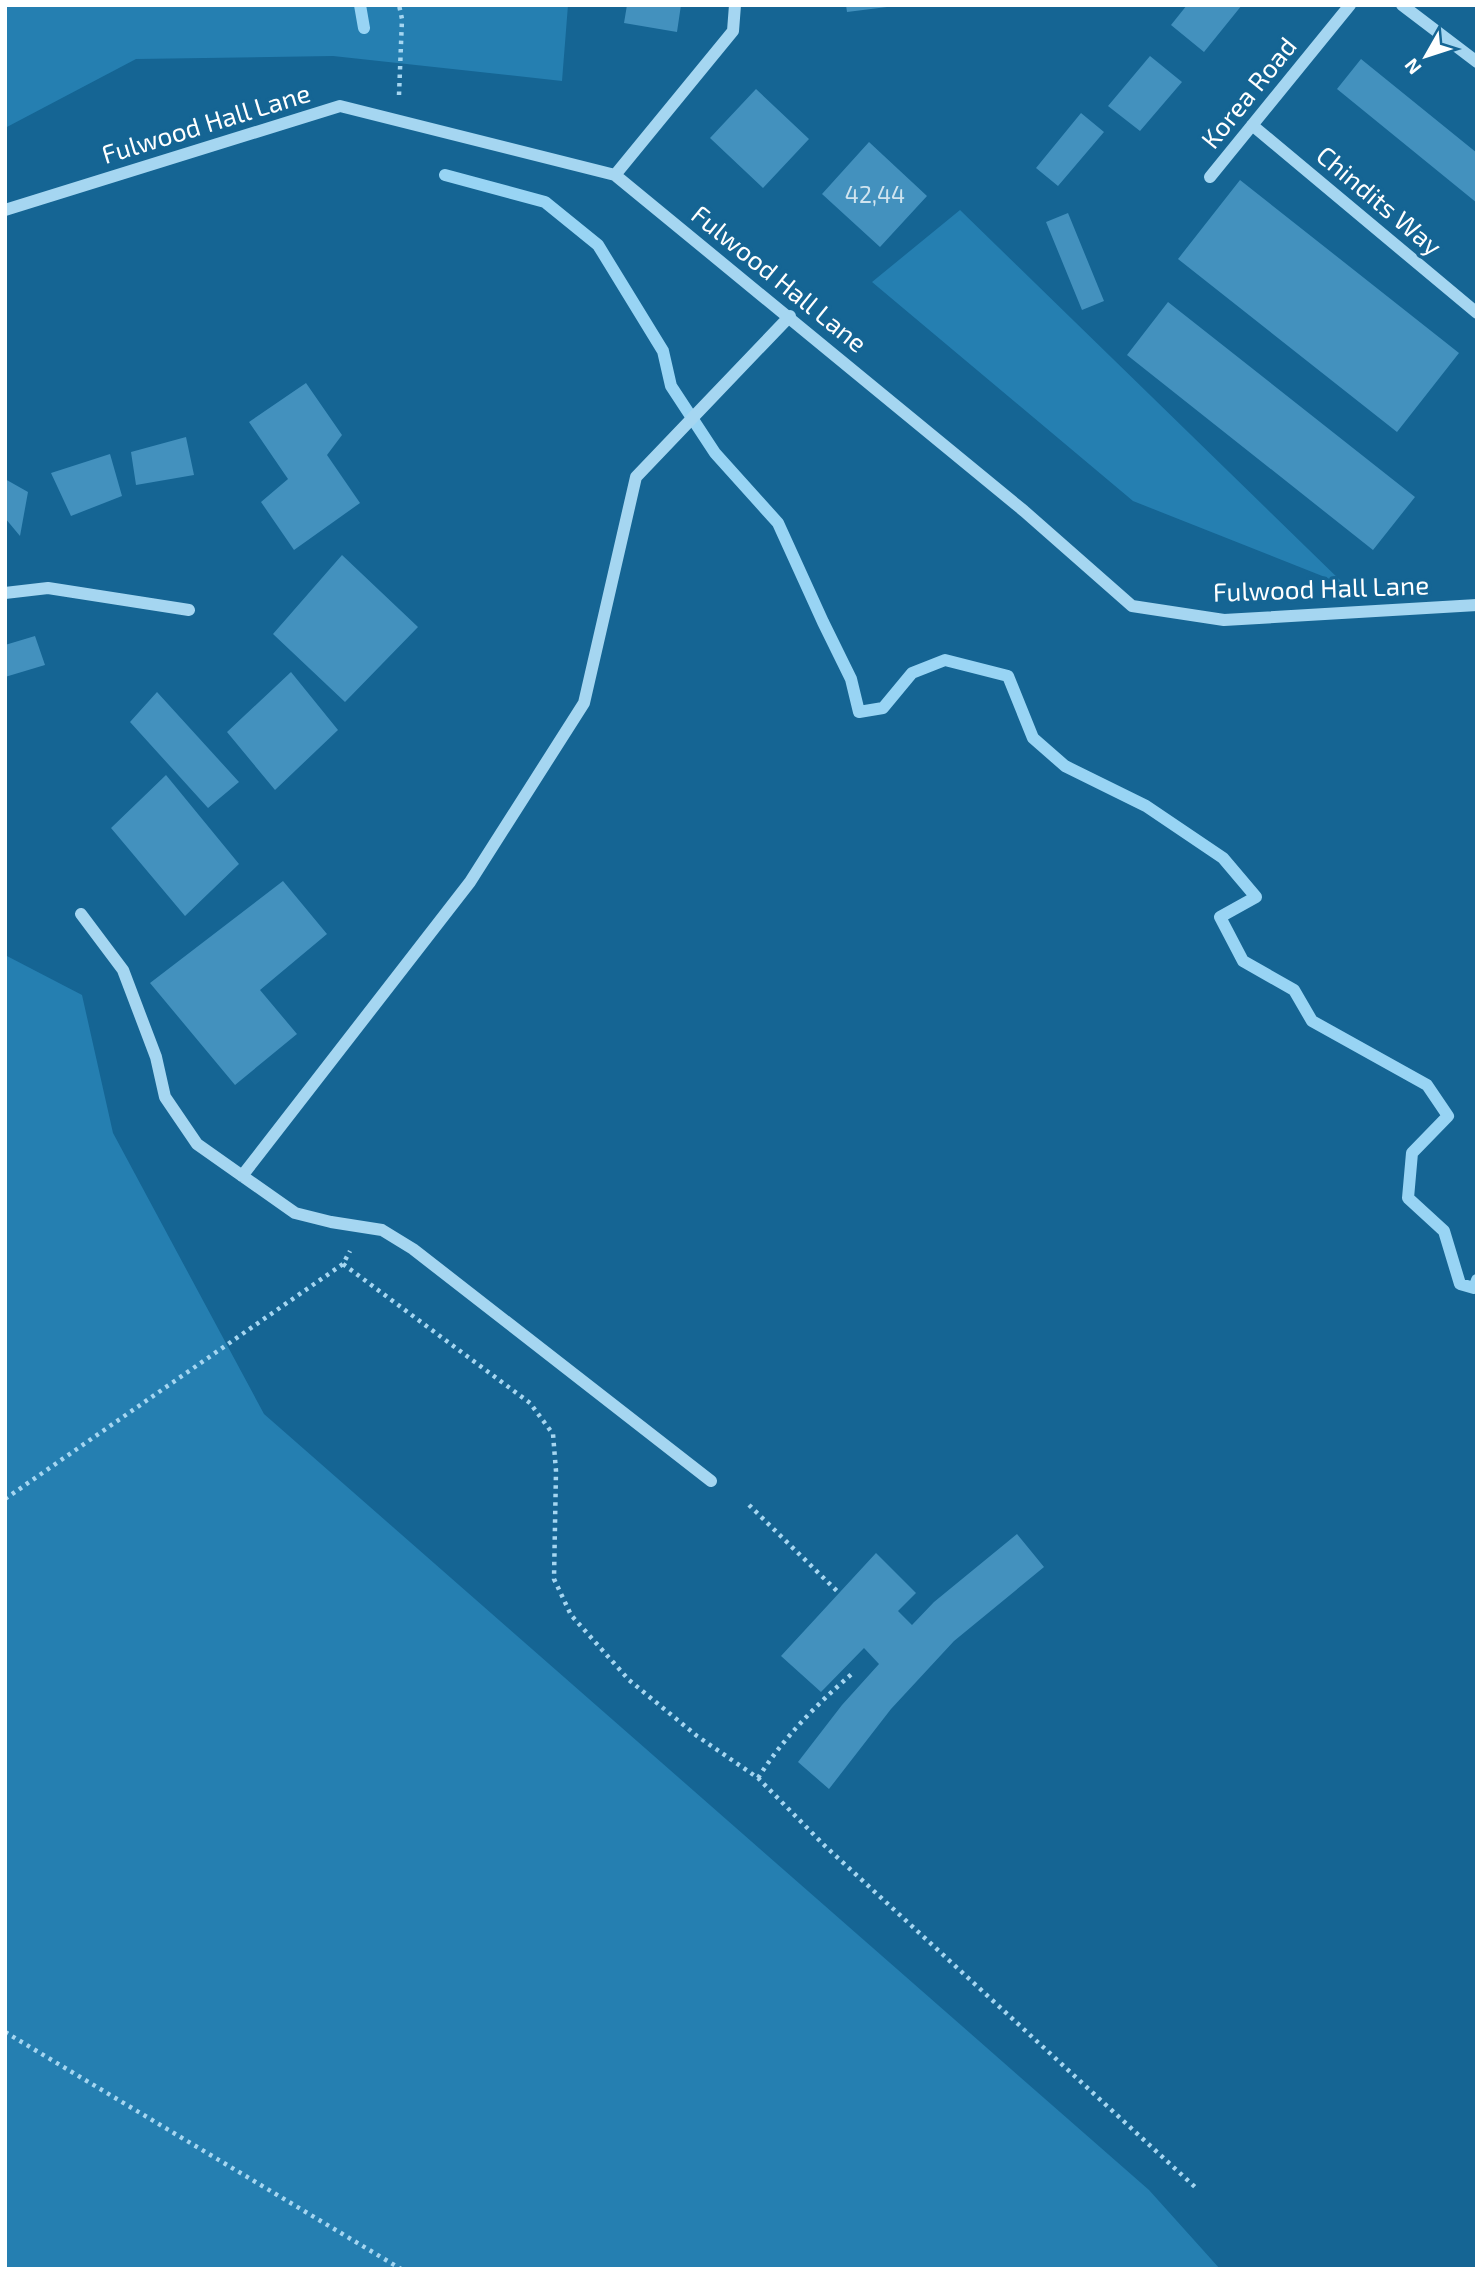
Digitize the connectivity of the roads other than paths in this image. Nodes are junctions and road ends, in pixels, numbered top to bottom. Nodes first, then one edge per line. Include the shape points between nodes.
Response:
1 (735, 5) edge
2 (1350, 5) edge
3 (1402, 5) edge
4 (1477, 62) edge
5 (1252, 125) junction
6 (615, 175) junction
7 (1210, 177) dead end
8 (5, 210) edge
9 (1477, 313) edge
10 (790, 316) junction
11 (5, 593) edge
12 (1477, 605) edge
13 (189, 610) dead end
14 (81, 914) dead end
15 (242, 1176) junction
16 (711, 1481) dead end

1 - 6 street via 733,31
2 - 5 street, Korea Road
3 - 4 street
5 - 7 street, Korea Road
5 - 9 street, Chindits Way
6 - 8 street, Fulwood Hall Lane via 340,106
6 - 10 street, Fulwood Hall Lane
10 - 12 street, Fulwood Hall Lane via 1132,606 1224,620
10 - 15 street via 636,477 584,703 470,882
11 - 13 street via 48,587
14 - 15 street via 123,970 156,1057 164,1097 197,1144
15 - 16 street via 295,1213 382,1230 413,1249

